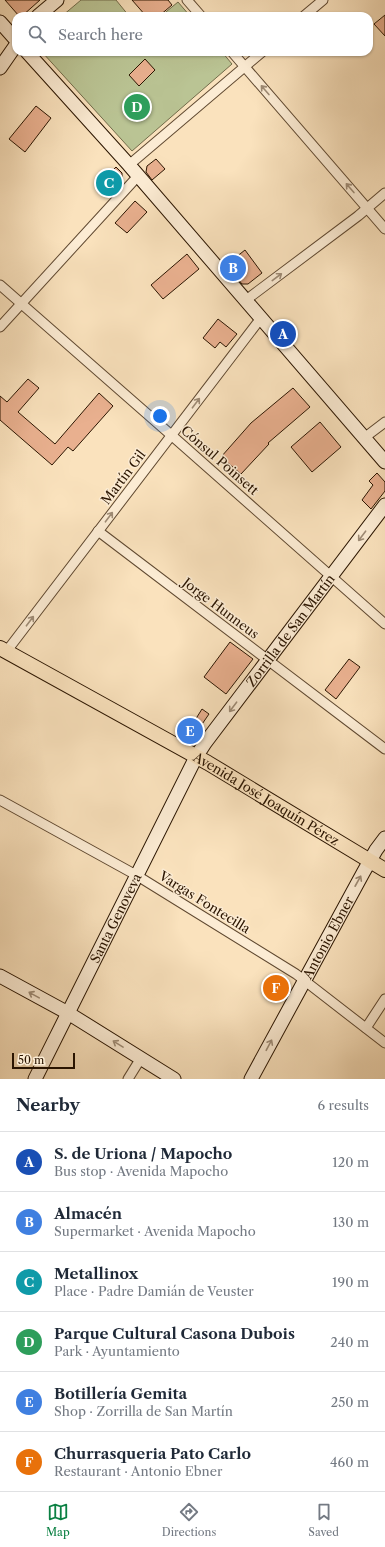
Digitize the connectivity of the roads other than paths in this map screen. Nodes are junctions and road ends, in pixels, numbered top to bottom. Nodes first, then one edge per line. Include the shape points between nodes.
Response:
1 (57, 0) edge
2 (187, 0) edge
3 (323, 0) edge
4 (43, 12) edge
5 (198, 12) edge
6 (309, 12) edge
7 (0, 22) edge
8 (12, 36) edge
9 (12, 51) edge
10 (31, 56) edge
11 (235, 56) edge
12 (257, 56) edge
13 (245, 67) junction
14 (0, 68) edge
15 (129, 165) junction
16 (138, 176) junction
17 (385, 193) edge
18 (367, 208) junction
19 (385, 229) edge
20 (0, 285) edge
21 (246, 300) junction
22 (22, 304) junction
23 (261, 318) junction
24 (0, 327) edge
25 (385, 422) edge
26 (172, 435) junction
27 (364, 438) junction
28 (385, 462) edge
29 (385, 505) edge
30 (98, 531) junction
31 (331, 576) junction
32 (385, 624) edge
33 (3, 650) edge
34 (268, 660) junction
35 (385, 749) edge
36 (196, 757) junction
37 (0, 800) edge
38 (385, 838) edge
39 (370, 860) junction
40 (385, 870) edge
41 (136, 875) junction
42 (0, 976) edge
43 (304, 980) junction
44 (385, 999) edge
45 (68, 1013) junction
46 (366, 1028) junction
47 (385, 1043) edge
48 (140, 1058) junction
49 (35, 1079) edge
50 (128, 1079) edge
51 (174, 1079) edge
52 (251, 1079) edge

1 - 4 street
2 - 5 street
3 - 6 street
7 - 8 street
9 - 14 street
10 - 15 street
11 - 13 street
12 - 13 street
13 - 15 street
18 -> 13 street
15 - 16 street
16 - 21 street
16 - 22 street
17 - 18 street
18 - 19 street
21 -> 18 street
20 - 22 street, Cónsul Poinsett
21 - 23 street
22 - 24 street
22 - 26 street, Cónsul Poinsett
26 -> 23 street, Martín Gil
23 - 27 street
25 - 27 street
30 -> 26 street, Martín Gil
26 - 31 street, Cónsul Poinsett
27 - 28 street
29 -> 31 street, Zorrilla de San Martín
33 -> 30 street, Martín Gil
30 - 34 street, Jorge Hunneus
31 - 32 street, Cónsul Poinsett
31 - 34 street, Zorrilla de San Martín
33 - 36 main road, Avenida José Joaquín Pérez
34 - 35 street, Jorge Hunneus
34 -> 36 street, Zorrilla de San Martín
36 - 39 main road, Avenida José Joaquín Pérez
36 - 41 street, Santa Genoveva
37 - 41 street, Vargas Fontecilla
38 - 39 street, Antonio Ebner
39 - 40 main road, Avenida José Joaquín Pérez
43 -> 39 street, Antonio Ebner
41 - 43 street, Vargas Fontecilla
41 - 45 street, Santa Genoveva
45 -> 42 street
43 - 46 street, Vargas Fontecilla
52 -> 43 street, Antonio Ebner
44 - 46 street
48 -> 45 street
45 - 49 street, Santa Genoveva
46 - 47 street, Vargas Fontecilla
48 - 50 street
48 - 51 street

